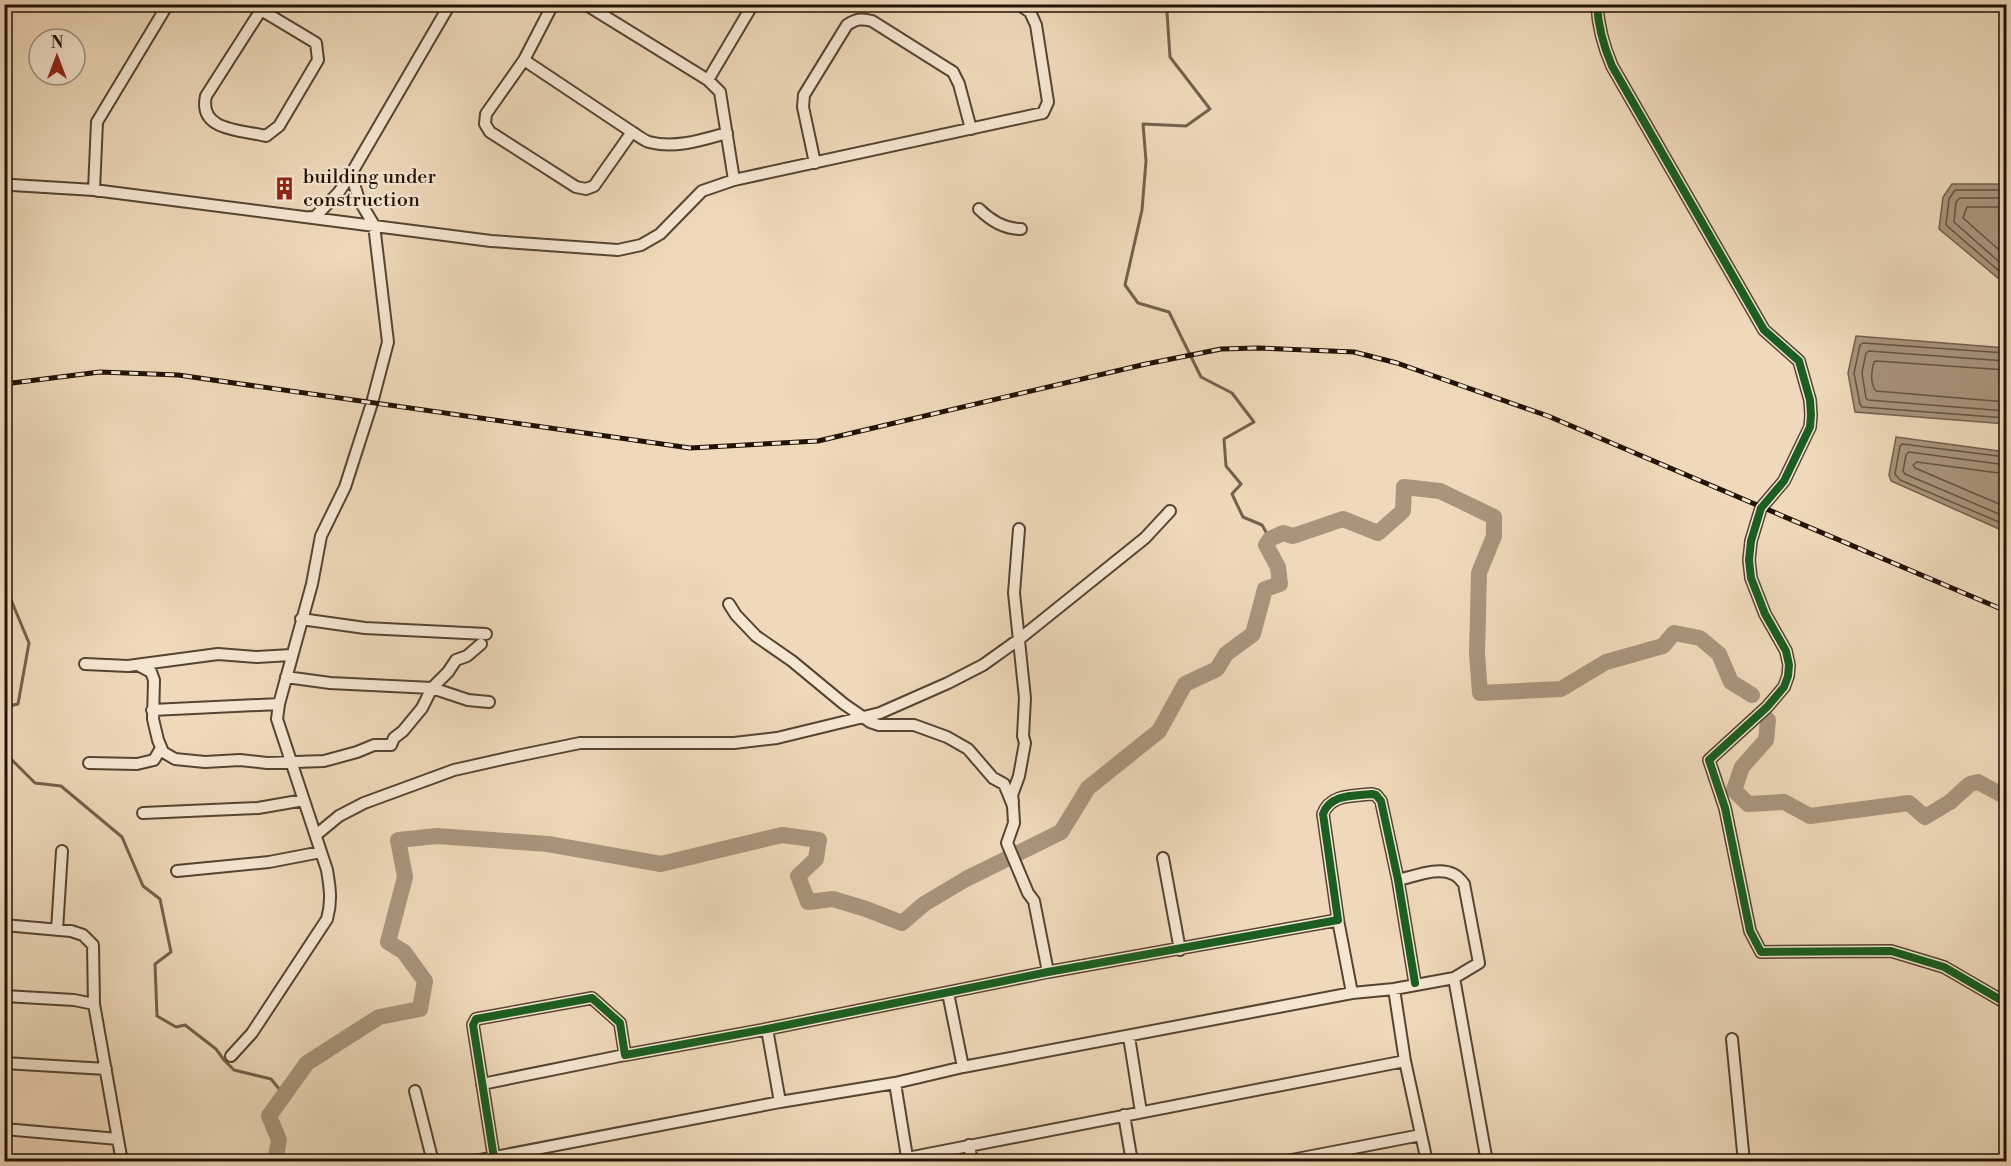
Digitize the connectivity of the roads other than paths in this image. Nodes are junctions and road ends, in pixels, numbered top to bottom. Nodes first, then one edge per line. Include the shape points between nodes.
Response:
1 (168, 4) edge
2 (450, 4) edge
3 (553, 4) edge
4 (585, 4) edge
5 (753, 4) edge
6 (1018, 4) edge
7 (1597, 4) edge
8 (261, 7) edge
9 (524, 60) junction
10 (708, 80) junction
11 (971, 129) junction
12 (632, 132) junction
13 (727, 134) junction
14 (815, 163) junction
15 (351, 174) junction
16 (734, 180) junction
17 (12, 185) dead end
18 (94, 190) junction
19 (979, 209) dead end
20 (314, 218) junction
21 (374, 225) junction
22 (1021, 229) dead end
23 (1170, 511) dead end
24 (1019, 529) dead end
25 (729, 604) dead end
26 (301, 619) junction
27 (1018, 640) junction
28 (291, 655) junction
29 (85, 664) dead end
30 (153, 667) junction
31 (286, 677) junction
32 (432, 688) junction
33 (489, 702) dead end
34 (279, 704) junction
35 (153, 710) junction
36 (865, 717) junction
37 (161, 748) junction
38 (175, 759) junction
39 (154, 760) junction
40 (290, 761) junction
41 (89, 763) dead end
42 (304, 800) junction
43 (1013, 806) junction
44 (143, 813) dead end
45 (316, 835) junction
46 (62, 851) dead end
47 (321, 852) junction
48 (1163, 858) dead end
49 (177, 871) dead end
50 (1398, 880) junction
51 (1338, 920) junction
52 (4, 926) edge
53 (57, 930) junction
54 (1180, 950) junction
55 (1048, 972) junction
56 (1454, 978) junction
57 (1415, 983) junction
58 (1394, 988) junction
59 (948, 993) junction
60 (1352, 993) junction
61 (4, 996) edge
62 (2007, 1003) edge
63 (94, 1004) junction
64 (766, 1029) junction
65 (1129, 1037) junction
66 (1732, 1039) dead end
67 (626, 1055) junction
68 (231, 1056) dead end
69 (1405, 1061) junction
70 (4, 1063) edge
71 (963, 1067) junction
72 (106, 1069) junction
73 (895, 1083) junction
74 (482, 1084) junction
75 (415, 1091) dead end
76 (780, 1102) junction
77 (1141, 1112) junction
78 (1124, 1115) junction
79 (4, 1129) edge
80 (1421, 1135) junction
81 (118, 1139) junction
82 (969, 1145) junction
83 (907, 1157) junction
84 (494, 1158) junction
85 (122, 1161) edge
86 (439, 1161) edge
87 (469, 1161) edge
88 (887, 1161) edge
89 (972, 1161) edge
90 (1132, 1161) edge
91 (1281, 1161) edge
92 (1427, 1161) edge
93 (1487, 1161) edge
94 (1744, 1161) edge

1 - 18 street via 97,122
2 - 15 street
3 - 9 street
4 - 10 street
5 - 10 street
6 - 11 street via 1030,12 1036,25 1047,108 1043,113
7 - 62 street via 1598,26 1612,66 1764,330 1798,361 1810,400 1810,427 1784,481 1761,508 1749,560 1757,596 1786,651 1788,676 1767,707 1709,759 1725,808 1750,931 1761,952 1891,951 1944,967
8 - 8 street via 203,107 215,124 266,136 279,126 318,60 316,43
9 - 12 street
9 - 12 street via 486,114 485,124 490,132 576,187 586,189 594,186
10 - 13 street via 720,92
11 - 14 street
11 - 14 street via 953,72 872,21 855,19 847,25 804,95
12 - 13 street via 647,141 669,145
13 - 16 street
14 - 16 street
15 - 20 street
15 - 21 street via 359,200
16 - 21 street via 702,191 660,234 641,245 618,250 490,241
17 - 18 street
18 - 20 street
19 - 22 street via 998,223
20 - 21 street
21 - 26 street via 388,342 345,487 321,536
23 - 27 street via 1145,538
24 - 27 street via 1014,593
25 - 36 street via 756,636
26 - 28 street
26 - 32 street via 484,639 467,656 456,660
27 - 36 street via 948,683
27 - 43 street via 1025,698 1025,743 1012,795
28 - 30 street via 219,654
28 - 31 street
29 - 30 street
30 - 35 street
31 - 32 street
31 - 34 street
32 - 33 street via 468,700
32 - 40 street via 422,708 391,745 374,745 324,761
34 - 35 street
34 - 40 street via 277,720
35 - 37 street
36 - 43 street via 879,725 914,725 968,748 993,778 1004,784
36 - 45 street via 777,738 580,743 512,757 454,770 364,803 339,816
37 - 38 street
37 - 39 street
38 - 39 street
38 - 40 street
39 - 41 street via 136,764
40 - 42 street
42 - 44 street via 258,808
42 - 45 street
43 - 55 street via 1014,824 1007,843 1034,901
45 - 47 street
46 - 53 street
47 - 49 street via 269,862
47 - 68 street via 331,892 327,919 252,1033
48 - 54 street
50 - 51 street via 1379,797 1368,794 1330,801 1323,814
50 - 56 street via 1445,872 1464,884 1479,963
50 - 57 street
51 - 54 street
51 - 60 street
52 - 53 street
53 - 63 street via 83,935 93,945
54 - 55 street
55 - 59 street
56 - 57 street
56 - 93 street
57 - 58 street
58 - 60 street
58 - 69 street
59 - 64 street
59 - 71 street
60 - 65 street
61 - 63 street
63 - 72 street
64 - 67 street
64 - 76 street
65 - 71 street
65 - 77 street
66 - 94 street
67 - 74 street
67 - 74 street via 621,1023 592,998 478,1018 472,1025
69 - 77 street
69 - 80 street
70 - 72 street
71 - 73 street
72 - 81 street
73 - 76 street
73 - 83 street
74 - 84 street
75 - 86 street via 432,1158
76 - 84 street
77 - 78 street
78 - 82 street
78 - 90 street
79 - 81 street
80 - 91 street
80 - 92 street
81 - 85 street
82 - 83 street
82 - 89 street
83 - 88 street
84 - 87 street

